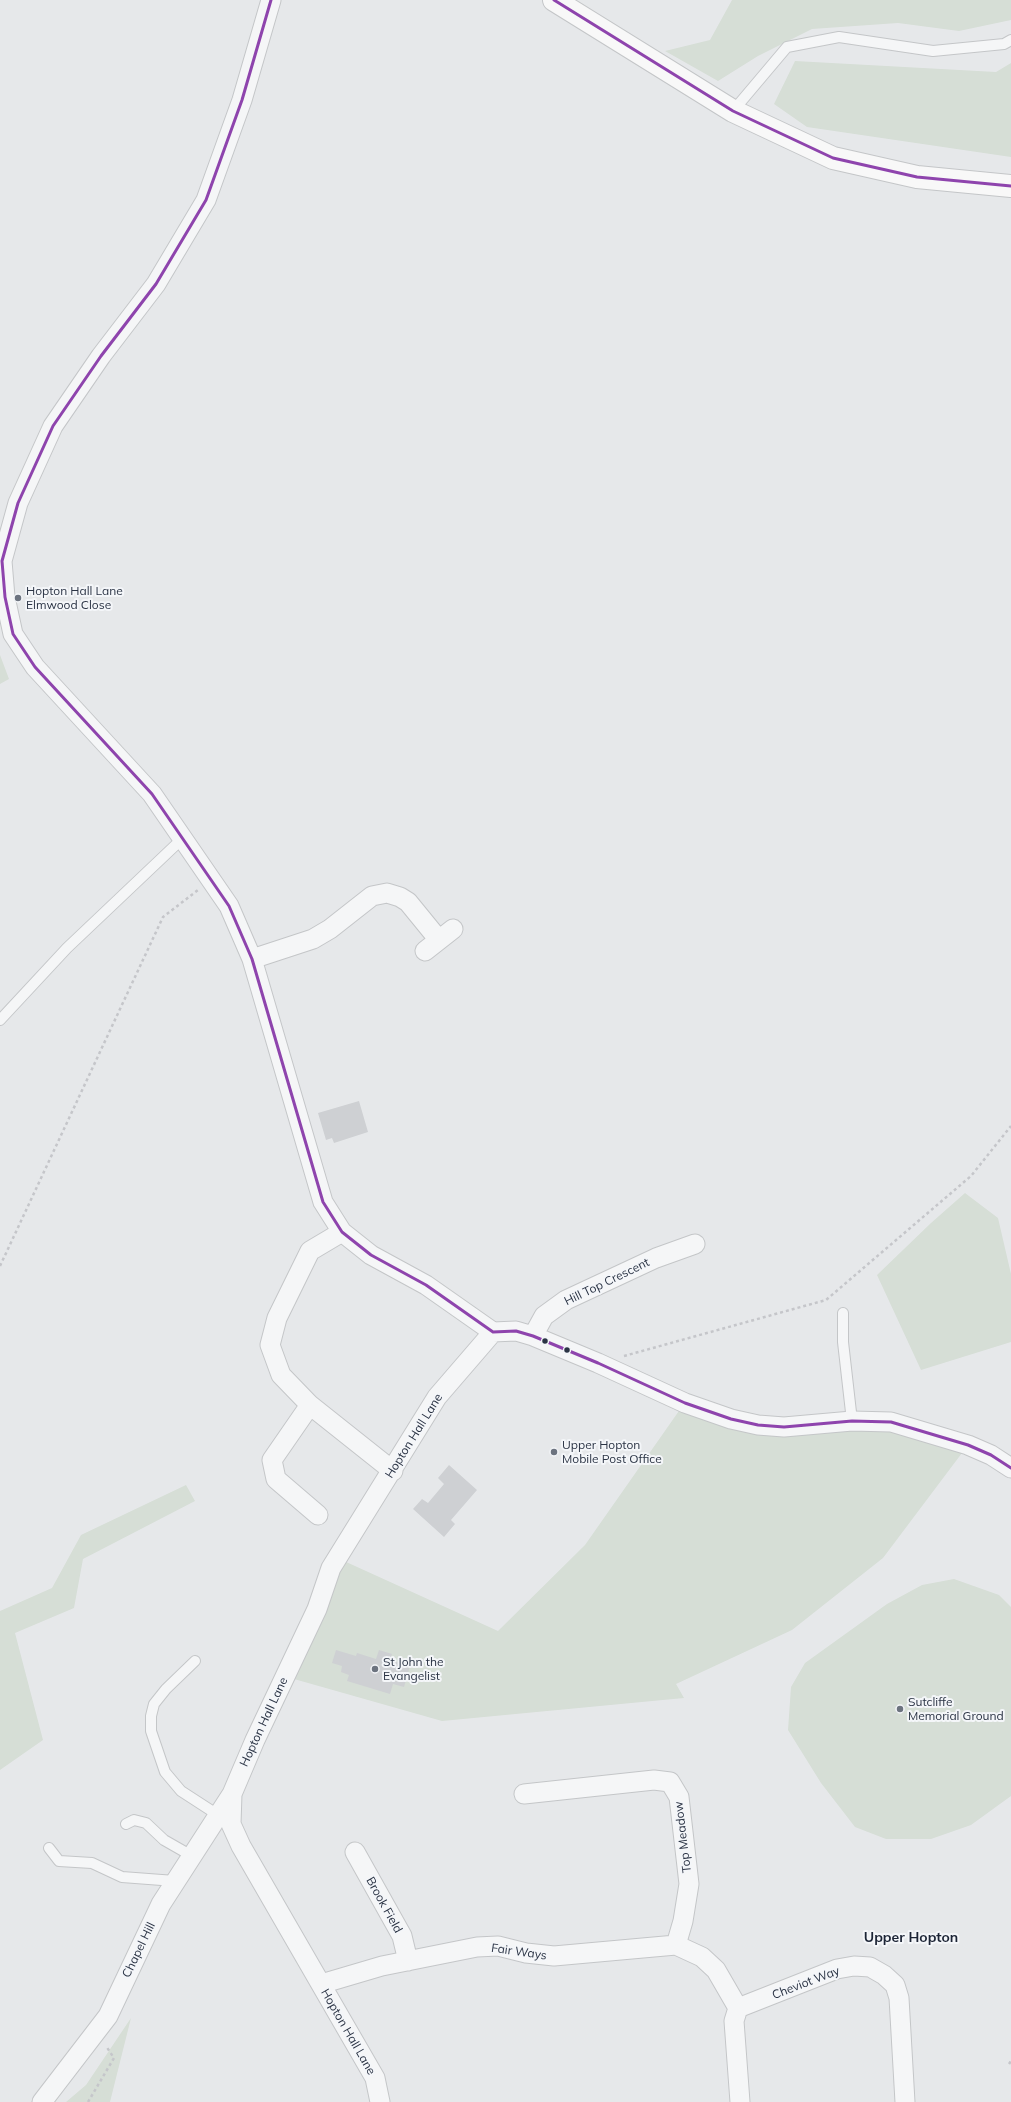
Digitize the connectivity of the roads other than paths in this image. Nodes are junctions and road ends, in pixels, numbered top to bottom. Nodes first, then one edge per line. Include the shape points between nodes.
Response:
1 (271, 0) edge
2 (554, 0) edge
3 (1011, 40) edge
4 (733, 111) junction
5 (1011, 186) edge
6 (1, 560) edge
7 (183, 838) junction
8 (439, 940) dead end
9 (252, 959) junction
10 (0, 1020) edge
11 (342, 1232) junction
12 (695, 1244) dead end
13 (844, 1313) dead end
14 (493, 1332) junction
15 (533, 1336) junction
16 (310, 1405) junction
17 (852, 1421) junction
18 (1011, 1468) edge
19 (393, 1471) junction
20 (318, 1515) dead end
21 (196, 1661) dead end
22 (232, 1794) junction
23 (524, 1794) dead end
24 (218, 1815) junction
25 (126, 1824) dead end
26 (49, 1848) dead end
27 (355, 1852) dead end
28 (192, 1856) junction
29 (176, 1881) junction
30 (676, 1944) junction
31 (408, 1961) junction
32 (321, 1984) junction
33 (738, 2008) junction
34 (42, 2102) edge
35 (380, 2102) edge
36 (740, 2102) edge
37 (905, 2102) edge

1 - 6 street via 242,100 206,200 156,284 101,356 53,426 18,503
2 - 4 main road
3 - 4 lane via 1004,44 933,51 839,37 787,47
4 - 5 main road via 833,158 917,177
6 - 7 street via 13,634 35,668 152,794
7 - 9 street via 229,906
7 - 10 lane via 67,948
8 - 9 street via 408,902 387,893 372,896 313,939
9 - 11 street via 324,1202
11 - 14 street via 371,1255 426,1285
11 - 16 street via 310,1251 277,1318 270,1345 281,1375
12 - 15 street, Hill Top Crescent via 656,1258 566,1300 544,1316
13 - 17 lane via 843,1342
14 - 15 street via 516,1331
14 - 19 street, Hopton Hall Lane via 438,1397
15 - 17 street via 685,1403 731,1419 784,1427
16 - 19 street
16 - 20 street via 272,1460 276,1479
17 - 18 street via 891,1422 932,1433 991,1455
19 - 22 street, Hopton Hall Lane via 332,1568 317,1609 254,1740
21 - 24 lane via 166,1688 154,1704 151,1731 165,1772 181,1791
22 - 24 street, Chapel Hill
22 - 32 street, Hopton Hall Lane via 231,1824 241,1846
23 - 30 street, Top Meadow via 654,1780 670,1782 679,1797 688,1884 683,1921
24 - 28 street, Chapel Hill
25 - 28 lane via 134,1820 146,1823 164,1840
26 - 29 lane via 59,1861 92,1863 122,1877
27 - 31 street, Brook Field via 402,1936
28 - 29 street, Chapel Hill
29 - 34 street, Chapel Hill via 161,1904 108,2016
30 - 31 street, Fair Ways via 554,1956 498,1946 477,1947
30 - 33 street via 702,1957 716,1970
31 - 32 street, Fair Ways
32 - 35 street, Hopton Hall Lane via 375,2078
33 - 36 street via 734,2021
33 - 37 street, Cheviot Way via 837,1969 870,1967 894,1985 899,1998

